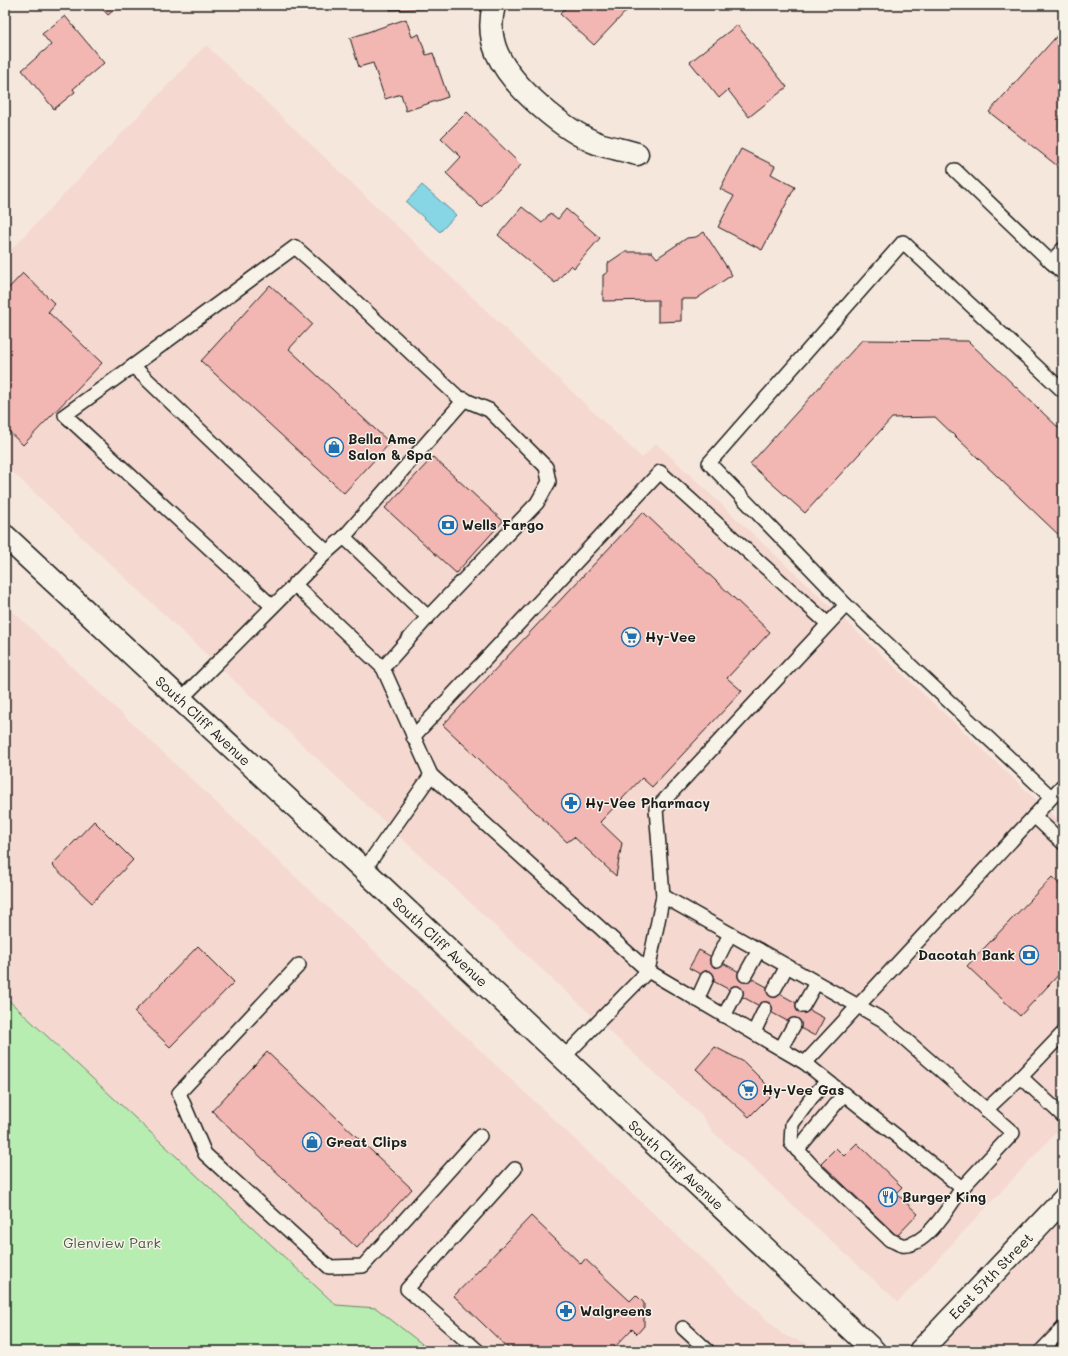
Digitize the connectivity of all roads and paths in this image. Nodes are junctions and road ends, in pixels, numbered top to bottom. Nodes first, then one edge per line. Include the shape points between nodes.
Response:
1 (494, 5) edge
2 (637, 154) dead end
3 (954, 170) dead end
4 (1063, 249) edge
5 (1051, 262) junction
6 (1063, 273) edge
7 (132, 366) junction
8 (1063, 391) edge
9 (465, 399) junction
10 (5, 536) edge
11 (344, 537) junction
12 (326, 552) junction
13 (294, 584) junction
14 (846, 605) junction
15 (272, 606) junction
16 (428, 617) junction
17 (828, 624) junction
18 (383, 668) junction
19 (180, 700) junction
20 (414, 737) junction
21 (431, 775) junction
22 (1063, 785) edge
23 (1052, 798) junction
24 (1034, 816) junction
25 (1063, 843) edge
26 (364, 870) junction
27 (663, 896) junction
28 (730, 934) junction
29 (759, 950) junction
30 (717, 960) dead end
31 (299, 965) dead end
32 (787, 966) junction
33 (648, 971) junction
34 (745, 975) dead end
35 (707, 978) dead end
36 (816, 982) junction
37 (774, 990) dead end
38 (736, 993) dead end
39 (697, 1000) junction
40 (803, 1006) dead end
41 (858, 1006) junction
42 (765, 1009) dead end
43 (724, 1016) junction
44 (794, 1025) dead end
45 (754, 1032) junction
46 (1063, 1033) edge
47 (781, 1048) junction
48 (563, 1058) junction
49 (805, 1063) junction
50 (1021, 1077) junction
51 (828, 1080) junction
52 (844, 1094) junction
53 (986, 1110) junction
54 (1063, 1116) edge
55 (480, 1136) dead end
56 (797, 1150) junction
57 (515, 1169) dead end
58 (962, 1188) junction
59 (1063, 1200) edge
60 (684, 1328) dead end
61 (1063, 1328) edge
62 (478, 1351) edge
63 (708, 1351) edge
64 (874, 1351) edge
65 (920, 1351) edge
66 (1041, 1351) edge

1 - 2 main road via 491,18 493,40 504,67 516,82 542,108 568,128 598,143
3 - 5 lane
4 - 5 lane
5 - 6 lane
7 - 9 lane via 295,247 458,397
7 - 12 lane
7 - 15 lane via 65,415
8 - 14 lane via 903,242 709,463
9 - 11 lane
9 - 16 lane via 489,410 546,467 549,482 537,503
10 - 19 main road, South Cliff Avenue
11 - 12 lane
11 - 16 lane
12 - 13 lane
13 - 15 lane
13 - 18 lane
14 - 17 lane
14 - 23 lane
15 - 19 lane
16 - 18 lane
17 - 20 lane via 660,472
17 - 27 lane via 656,809
18 - 20 lane
19 - 26 main road, South Cliff Avenue
20 - 21 lane
21 - 26 lane
21 - 33 lane
22 - 23 lane
23 - 24 lane
24 - 25 lane
24 - 41 lane
26 - 48 main road, South Cliff Avenue
27 - 28 lane
27 - 33 lane
28 - 29 lane
28 - 30 lane
29 - 32 lane
29 - 34 lane
31 - 55 lane via 179,1093 205,1154 329,1266 363,1266
32 - 36 lane
32 - 37 lane
33 - 39 lane
33 - 48 lane
35 - 39 lane
36 - 40 lane
36 - 41 lane
38 - 43 lane
39 - 43 lane
41 - 49 lane
41 - 53 lane via 883,1020
42 - 45 lane
43 - 45 lane
44 - 47 lane
45 - 47 lane
46 - 50 lane
47 - 49 lane
48 - 64 main road, South Cliff Avenue
49 - 51 lane
50 - 53 lane
50 - 54 lane
51 - 52 lane
51 - 56 lane via 792,1124 791,1143
52 - 56 lane
52 - 58 lane
53 - 58 lane via 1013,1134
56 - 58 lane via 890,1240 903,1245 917,1242 933,1229
57 - 62 lane via 407,1289
59 - 65 main road, East 57th Street
60 - 63 lane
61 - 66 lane

